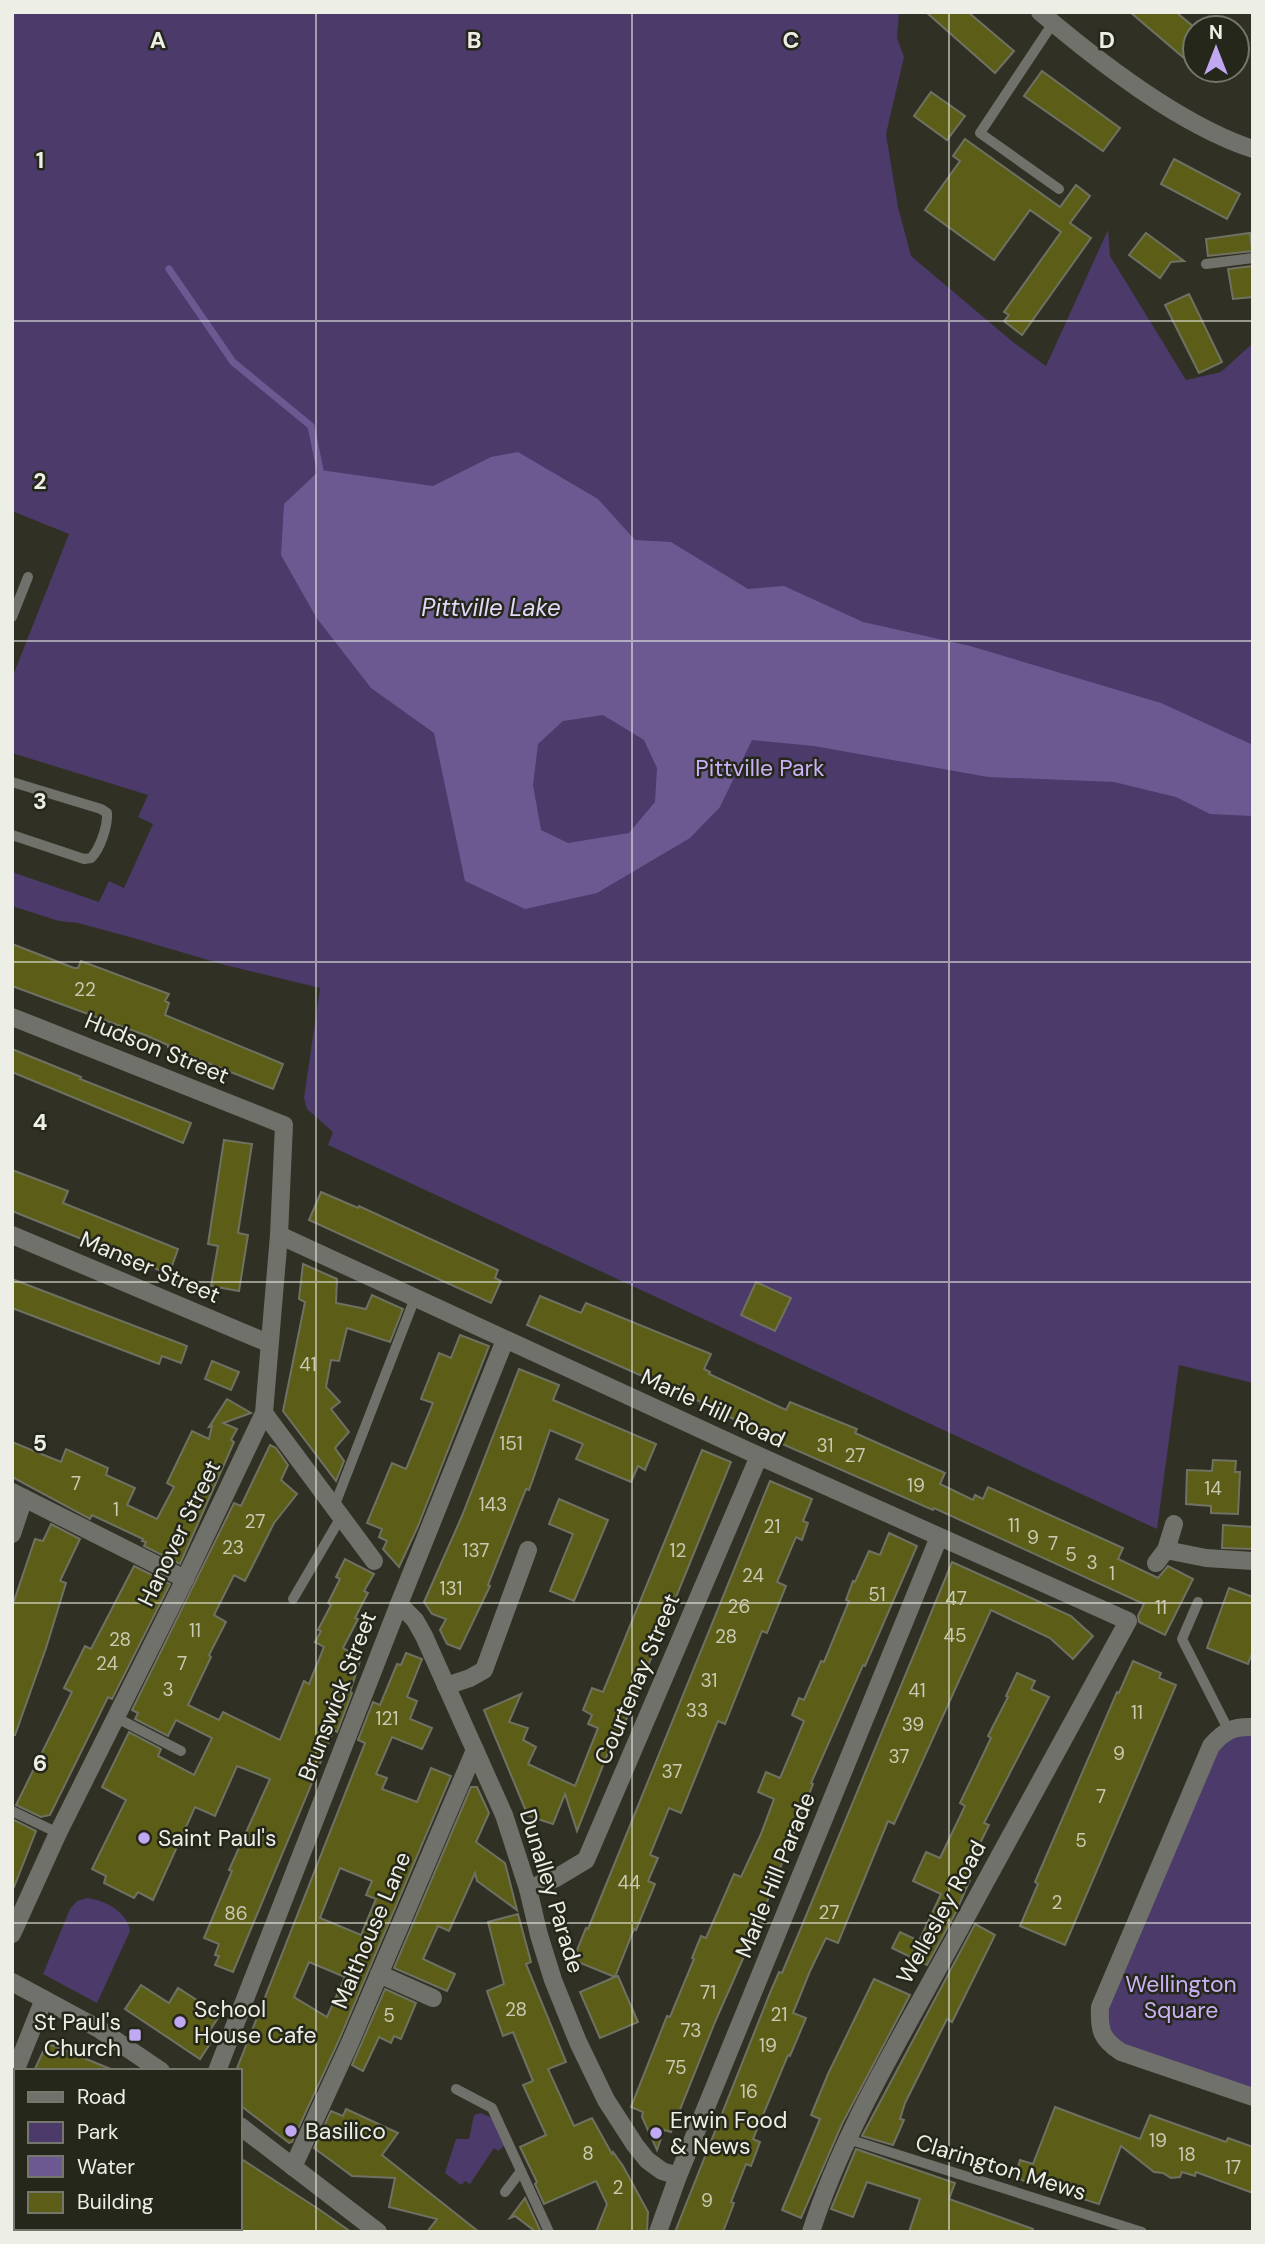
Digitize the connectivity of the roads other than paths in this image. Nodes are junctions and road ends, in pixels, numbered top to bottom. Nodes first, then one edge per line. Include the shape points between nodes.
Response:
1 (1046, 18) edge
2 (1253, 149) edge
3 (1059, 189) dead end
4 (1253, 258) edge
5 (1206, 264) dead end
6 (28, 577) dead end
7 (12, 617) edge
8 (12, 782) edge
9 (12, 835) edge
10 (12, 1017) edge
11 (284, 1125) joint
12 (12, 1235) edge
13 (279, 1235) junction
14 (415, 1298) junction
15 (505, 1340) junction
16 (268, 1343) junction
17 (264, 1412) junction
18 (759, 1456) junction
19 (18, 1495) edge
20 (338, 1512) junction
21 (1174, 1524) dead end
22 (12, 1534) edge
23 (939, 1537) junction
24 (528, 1550) dead end
25 (374, 1561) dead end
26 (1253, 1561) edge
27 (185, 1579) junction
28 (293, 1599) dead end
29 (1198, 1602) dead end
30 (398, 1604) junction
31 (1128, 1621) joint
32 (446, 1686) junction
33 (115, 1717) junction
34 (1253, 1727) edge
35 (1228, 1729) junction
36 (475, 1750) junction
37 (181, 1751) dead end
38 (12, 1811) edge
39 (58, 1833) junction
40 (528, 1889) junction
41 (12, 1934) edge
42 (379, 1974) junction
43 (12, 1982) edge
44 (433, 1998) dead end
45 (44, 1999) junction
46 (16, 2069) edge
47 (158, 2069) edge
48 (218, 2069) edge
49 (456, 2089) dead end
50 (1253, 2097) edge
51 (242, 2128) edge
52 (848, 2139) junction
53 (293, 2166) junction
54 (521, 2171) junction
55 (678, 2176) junction
56 (505, 2192) dead end
57 (374, 2230) edge
58 (549, 2232) edge
59 (658, 2232) edge
60 (811, 2232) edge
61 (1142, 2232) edge

1 - 2 street via 1164,105
1 - 3 lane via 980,132
4 - 5 lane
6 - 7 lane
8 - 9 lane via 101,809 107,820 91,858
10 - 11 street, Hudson Street
11 - 13 street, Hanover Street
12 - 16 street, Manser Street
13 - 14 street, Marle Hill Road
13 - 16 street, Hanover Street
14 - 15 street, Marle Hill Road
14 - 20 lane
15 - 18 street, Marle Hill Road
15 - 30 street, Brunswick Street
16 - 17 street, Hanover Street
17 - 20 street
17 - 27 street, Hanover Street
18 - 23 street, Marle Hill Road
18 - 40 street, Courtenay Street via 586,1860
19 - 22 street
19 - 27 street
20 - 25 street
20 - 28 lane
21 - 26 street via 1161,1557
23 - 31 street, Marle Hill Road
23 - 55 street, Marle Hill Parade
24 - 32 street via 484,1670
27 - 33 street, Hanover Street
29 - 35 lane via 1182,1639
30 - 32 street, Dunalley Parade via 415,1620
30 - 48 street, Brunswick Street
31 - 52 street, Wellesley Road
32 - 36 street, Dunalley Parade
33 - 37 lane
33 - 39 street, Hanover Street
34 - 35 street
35 - 50 street via 1211,1745 1100,2007 1099,2019 1108,2043 1121,2052
36 - 40 street, Dunalley Parade via 504,1815
36 - 42 street, Malthouse Lane
38 - 39 lane
39 - 41 street, Hanover Street
40 - 55 street, Dunalley Parade via 553,1980 606,2100 647,2160
42 - 44 street
42 - 53 street, Malthouse Lane
43 - 45 street
45 - 46 street
45 - 47 street
49 - 54 lane via 492,2108
51 - 53 street
52 - 60 street, Wellesley Road
52 - 61 lane, Clarington Mews
53 - 57 street
54 - 56 lane
54 - 58 lane
55 - 59 street, Marle Hill Parade

